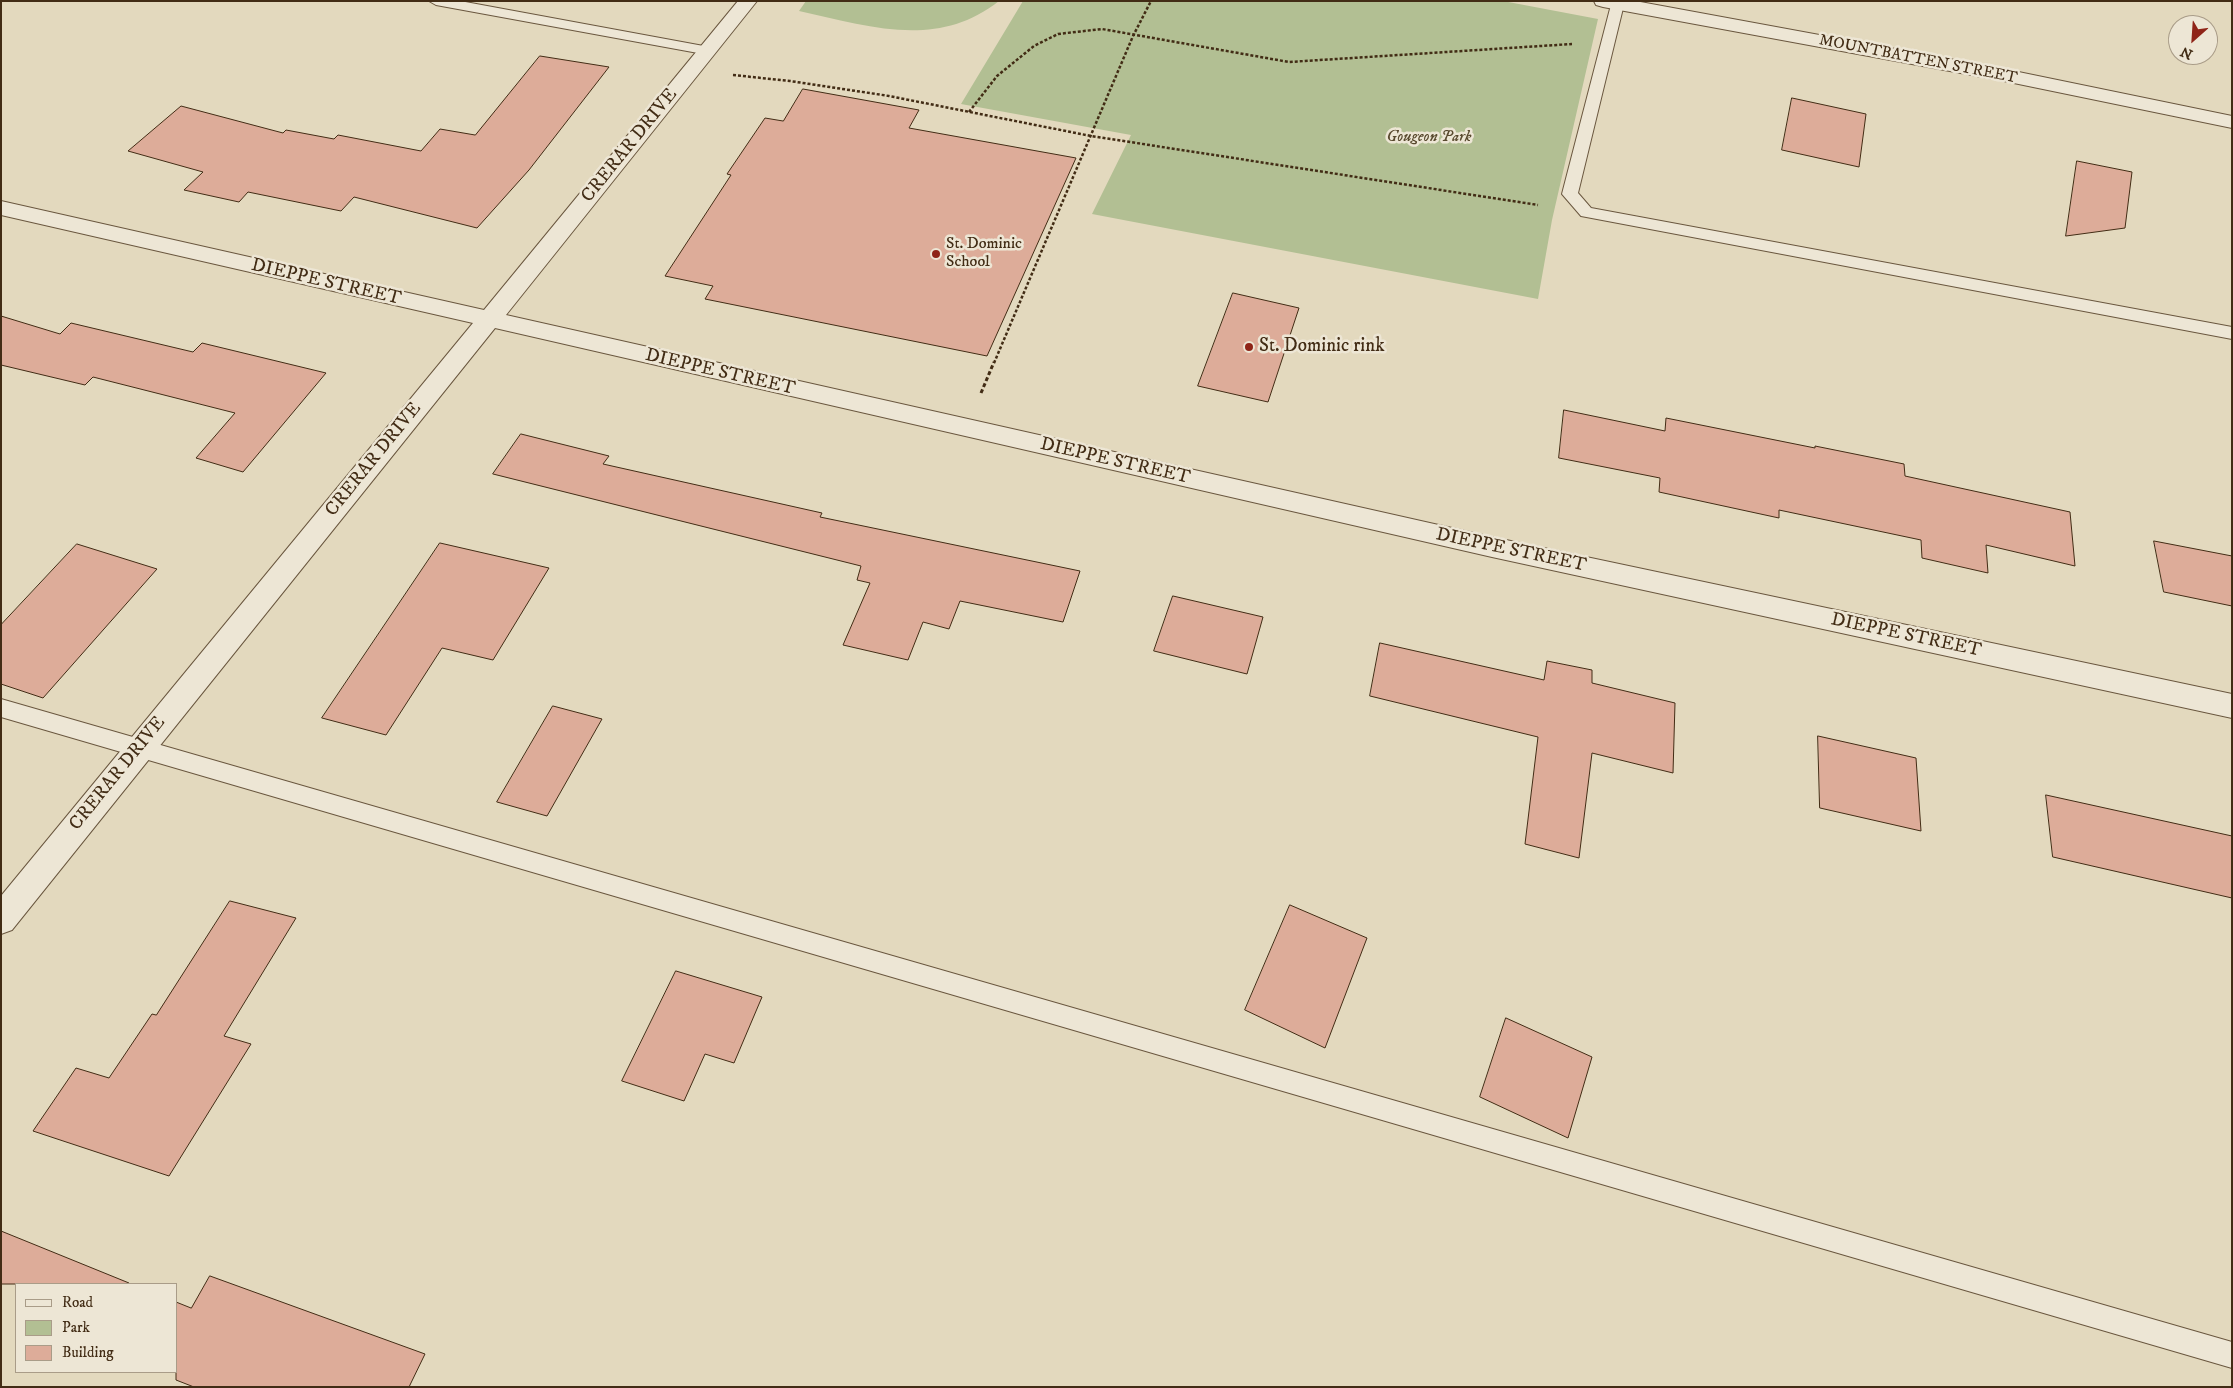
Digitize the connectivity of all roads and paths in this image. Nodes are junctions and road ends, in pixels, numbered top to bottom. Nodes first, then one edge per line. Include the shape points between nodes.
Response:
1 (436, 1) edge
2 (748, 1) edge
3 (1151, 1) edge
4 (1610, 2) edge
5 (1132, 36) junction
6 (1608, 41) junction
7 (708, 51) junction
8 (692, 71) junction
9 (968, 113) junction
10 (2232, 122) edge
11 (1091, 136) junction
12 (1, 208) edge
13 (1586, 212) junction
14 (488, 320) junction
15 (2232, 332) edge
16 (966, 428) junction
17 (2232, 706) edge
18 (1, 708) edge
19 (139, 748) junction
20 (1, 920) edge
21 (2232, 1356) edge

1 - 7 lane
2 - 7 street, CRERAR DRIVE
3 - 5 path
4 - 6 lane
4 - 10 street, MOUNTBATTEN STREET via 2004,75
5 - 6 path via 1289,62
5 - 9 path via 1102,29 1058,34 1034,46 997,76
5 - 11 path
6 - 13 lane via 1570,194
7 - 8 street, CRERAR DRIVE
8 - 9 path via 889,96
8 - 14 street, CRERAR DRIVE
9 - 11 path
11 - 13 path
11 - 16 path
12 - 14 street, DIEPPE STREET
13 - 15 lane
14 - 16 street, DIEPPE STREET
14 - 19 street, CRERAR DRIVE
16 - 17 street, DIEPPE STREET via 1482,545
18 - 19 lane
19 - 20 street, CRERAR DRIVE
19 - 21 lane

